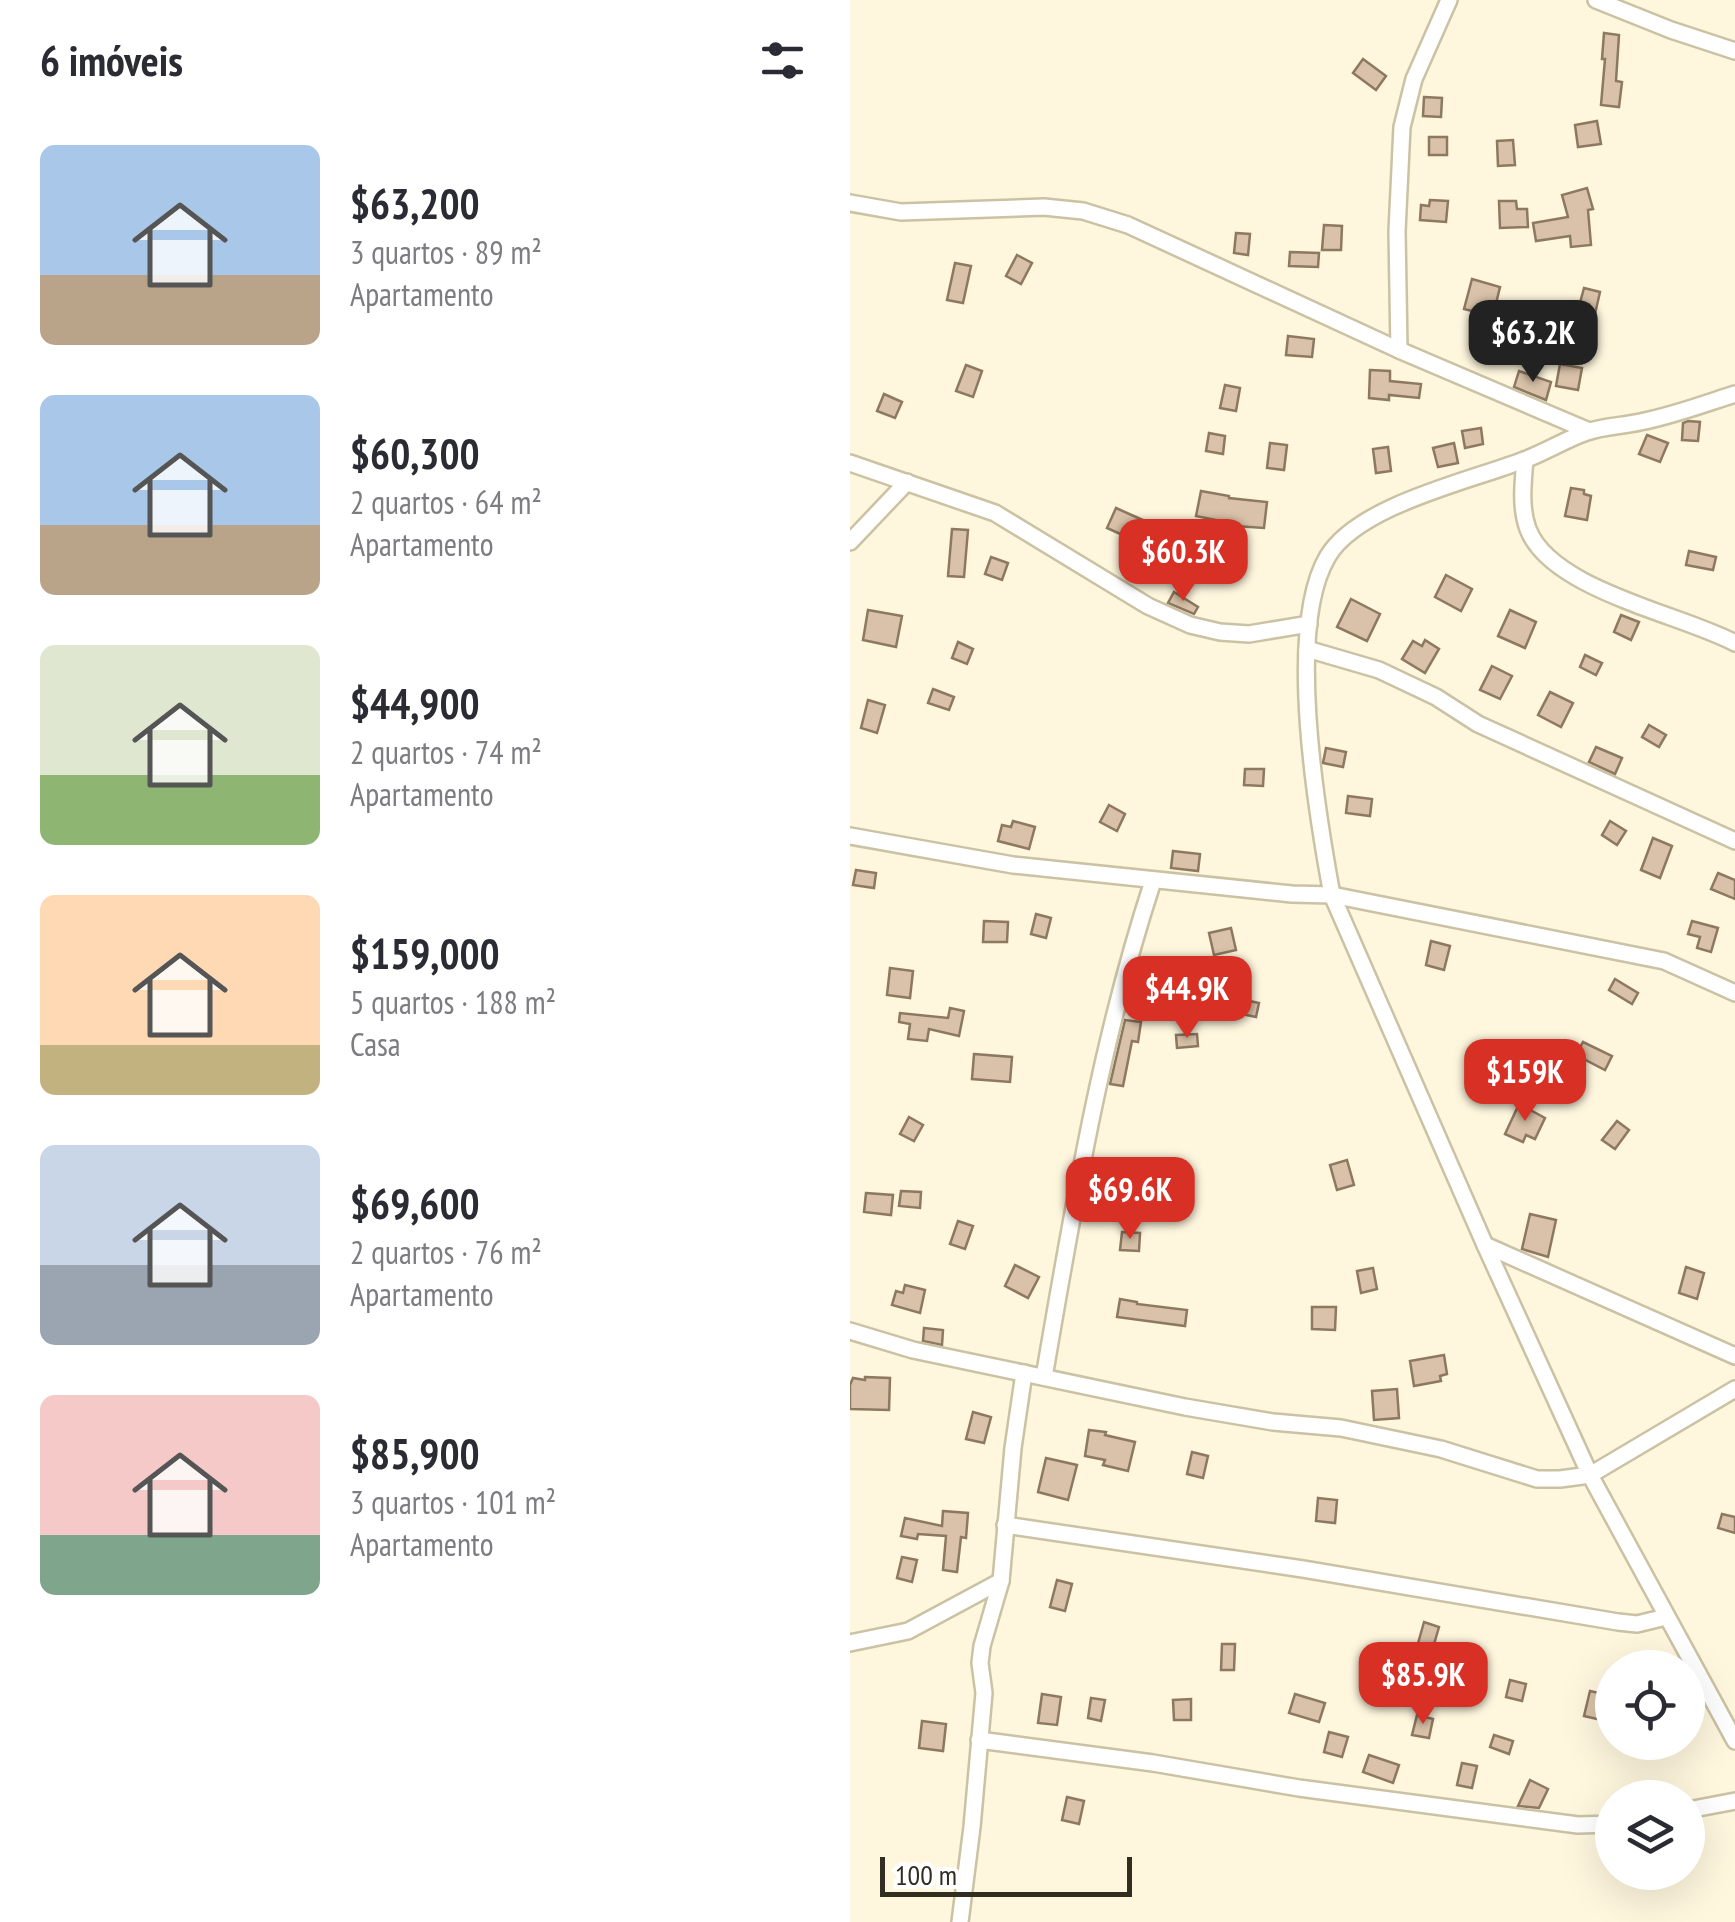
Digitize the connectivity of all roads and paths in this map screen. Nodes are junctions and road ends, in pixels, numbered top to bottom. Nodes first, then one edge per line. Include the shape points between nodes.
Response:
1 (1449, 0) edge
2 (1596, 0) edge
3 (1735, 51) edge
4 (850, 203) edge
5 (1398, 350) junction
6 (1735, 394) edge
7 (1589, 431) junction
8 (1525, 460) junction
9 (850, 463) edge
10 (907, 482) junction
11 (850, 542) edge
12 (1309, 624) junction
13 (1735, 642) edge
14 (1307, 649) junction
15 (850, 836) edge
16 (1735, 841) edge
17 (1153, 880) junction
18 (1332, 895) junction
19 (1735, 993) edge
20 (1485, 1245) junction
21 (850, 1332) edge
22 (1735, 1356) edge
23 (1024, 1374) junction
24 (1044, 1377) junction
25 (1735, 1389) edge
26 (1590, 1474) junction
27 (1005, 1525) junction
28 (1001, 1581) junction
29 (1666, 1617) junction
30 (850, 1642) edge
31 (979, 1740) junction
32 (1735, 1741) edge
33 (1735, 1801) edge
34 (1705, 1807) edge
35 (1595, 1824) edge
36 (960, 1922) edge

1 - 5 street via 1414,79 1402,127
2 - 3 street
4 - 5 street via 901,212 1084,211 1128,225
5 - 7 street
6 - 7 street
7 - 8 street
8 - 12 street via 1400,504 1344,536 1317,582
8 - 13 street via 1528,529 1538,549 1592,585
9 - 10 street
10 - 11 street
10 - 12 street via 994,514 1190,625 1248,634
12 - 14 street
14 - 16 street via 1379,670 1478,724
14 - 18 street via 1320,834
15 - 17 street via 1013,865
17 - 18 street
17 - 24 street via 1088,1126
18 - 19 street via 1664,961
18 - 20 street
20 - 22 street
20 - 26 street
21 - 23 street
23 - 24 street
23 - 27 street
24 - 26 street via 1203,1410 1341,1428 1537,1479
25 - 26 street
26 - 29 street
27 - 28 street
27 - 29 street via 1618,1622
28 - 30 street via 908,1631
28 - 31 street via 982,1646
29 - 32 street
31 - 35 street
31 - 36 street
33 - 34 street

